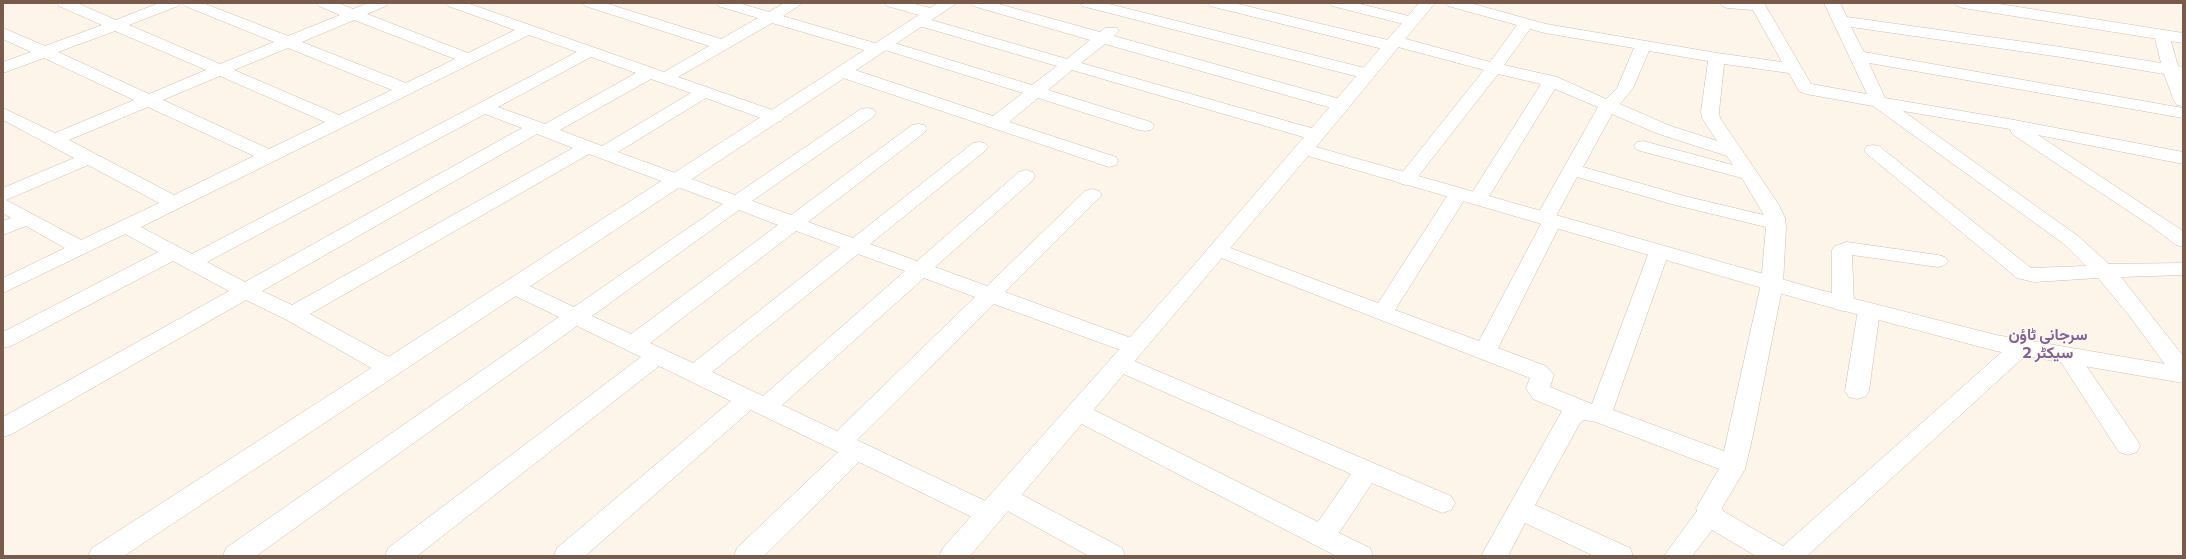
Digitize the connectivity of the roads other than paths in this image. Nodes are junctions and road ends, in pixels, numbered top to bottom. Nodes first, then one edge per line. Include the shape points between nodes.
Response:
1 (64, 3) edge
2 (173, 3) edge
3 (190, 3) edge
4 (324, 3) edge
5 (381, 3) edge
6 (590, 3) edge
7 (723, 3) edge
8 (795, 3) edge
9 (893, 3) edge
10 (978, 3) edge
11 (1087, 3) edge
12 (1146, 3) edge
13 (1215, 3) edge
14 (1337, 3) edge
15 (1427, 3) edge
16 (1453, 3) edge
17 (1727, 3) edge
18 (1832, 3) edge
19 (1963, 3) edge
20 (465, 4) edge
21 (1757, 4) edge
22 (1995, 5) edge
23 (934, 13) edge
24 (354, 14) junction
25 (1132, 14) junction
26 (770, 17) junction
27 (1412, 21) junction
28 (1839, 21) junction
29 (1526, 24) junction
30 (114, 25) junction
31 (528, 30) junction
32 (3, 33) edge
33 (2162, 34) junction
34 (1102, 38) junction
35 (2183, 38) edge
36 (288, 42) junction
37 (1393, 43) junction
38 (722, 45) junction
39 (1643, 46) junction
40 (882, 47) junction
41 (44, 52) junction
42 (589, 52) junction
43 (1856, 56) junction
44 (469, 58) junction
45 (1717, 58) junction
46 (1070, 64) junction
47 (3, 68) edge
48 (1494, 68) junction
49 (1795, 69) junction
50 (220, 70) junction
51 (2177, 71) edge
52 (844, 72) junction
53 (1367, 74) junction
54 (657, 76) junction
55 (1551, 81) junction
56 (406, 90) junction
57 (704, 92) junction
58 (1036, 92) junction
59 (148, 100) junction
60 (2183, 101) edge
61 (1879, 102) junction
62 (1341, 105) junction
63 (1607, 106) junction
64 (483, 107) junction
65 (867, 113) dead end
66 (2183, 113) edge
67 (3, 114) edge
68 (775, 117) junction
69 (340, 122) junction
70 (996, 123) junction
71 (2009, 124) junction
72 (1145, 126) dead end
73 (541, 129) junction
74 (918, 129) dead end
75 (54, 140) junction
76 (1310, 142) junction
77 (1643, 146) dead end
78 (979, 147) dead end
79 (596, 150) junction
80 (1873, 150) dead end
81 (1733, 152) junction
82 (269, 156) junction
83 (89, 158) junction
84 (2183, 158) edge
85 (1109, 161) dead end
86 (1572, 170) junction
87 (1748, 174) junction
88 (1026, 176) dead end
89 (1406, 179) junction
90 (677, 181) junction
91 (3, 195) edge
92 (1092, 195) dead end
93 (1468, 197) junction
94 (174, 202) junction
95 (737, 203) junction
96 (3, 204) edge
97 (26, 218) junction
98 (1549, 220) junction
99 (2158, 222) junction
100 (793, 223) junction
101 (1776, 224) junction
102 (2183, 224) edge
103 (125, 226) junction
104 (3, 229) edge
105 (2183, 241) edge
106 (856, 246) junction
107 (80, 248) junction
108 (1218, 250) junction
109 (1659, 252) junction
110 (183, 257) junction
111 (1938, 261) dead end
112 (2183, 269) edge
113 (920, 270) junction
114 (2104, 271) junction
115 (1772, 284) junction
116 (3, 286) edge
117 (514, 287) junction
118 (245, 291) junction
119 (990, 295) junction
120 (1843, 304) junction
121 (1869, 310) junction
122 (1382, 313) junction
123 (293, 314) junction
124 (575, 317) junction
125 (3, 341) edge
126 (633, 344) junction
127 (2020, 348) junction
128 (1484, 352) junction
129 (1127, 355) junction
130 (658, 356) junction
131 (2068, 356) junction
132 (390, 368) junction
133 (2183, 373) edge
134 (695, 374) junction
135 (1857, 391) dead end
136 (756, 403) junction
137 (1078, 412) junction
138 (1592, 413) junction
139 (3, 428) edge
140 (2128, 446) dead end
141 (847, 447) junction
142 (1733, 464) junction
143 (1367, 470) junction
144 (1442, 503) dead end
145 (996, 506) junction
146 (1520, 509) junction
147 (1710, 513) junction
148 (1322, 537) junction
149 (102, 556) edge
150 (236, 556) edge
151 (398, 556) edge
152 (567, 556) edge
153 (747, 556) edge
154 (953, 556) edge
155 (1112, 556) edge
156 (1360, 556) edge
157 (1494, 556) edge
158 (1620, 556) edge
159 (1677, 556) edge
160 (1778, 556) edge
161 (1789, 556) edge

1 - 30 street
2 - 30 street
3 - 36 street
4 - 24 street
5 - 24 street
6 - 38 street
7 - 26 street
8 - 26 street
9 - 23 street
10 - 34 street
11 - 25 street
12 - 25 street
13 - 37 street
14 - 27 street
15 - 27 street
16 - 29 street
17 - 21 street
18 - 28 street
19 - 22 street
20 - 31 street
21 - 49 street
22 - 33 street
23 - 40 street
23 - 46 street
24 - 36 street
24 - 44 street
25 - 34 street
25 - 53 street
26 - 38 street
26 - 40 street
27 - 37 street
28 - 43 street
28 - 51 street
29 - 39 street
29 - 48 street
30 - 41 street
30 - 50 street
31 - 42 street
31 - 44 street
32 - 41 street
33 - 35 street
33 - 51 street
34 - 46 street
34 - 62 street
36 - 50 street
36 - 56 street
37 - 48 street
37 - 53 street
38 - 54 street
39 - 45 street
39 - 63 street via 1620,97
40 - 52 street
40 - 58 street
41 - 47 street
41 - 59 street
42 - 54 street
42 - 64 street
43 - 61 street
43 - 66 street
44 - 56 street
45 - 49 street
45 - 81 street via 1711,118
46 - 58 street
46 - 76 street
48 - 55 street
48 - 89 street
49 - 61 street via 1805,87 1812,90
50 - 59 street
50 - 69 street
51 - 60 street
52 - 68 street
52 - 70 street
53 - 62 street
54 - 57 street
54 - 73 street
55 - 63 street
55 - 93 street
56 - 69 street
57 - 68 street
57 - 79 street
58 - 70 street
58 - 72 street
59 - 75 street
59 - 82 street
61 - 71 street
61 - 114 street via 2071,240
62 - 76 street
63 - 81 street via 1662,129
63 - 86 street
64 - 73 street
64 - 110 street
65 - 95 street
67 - 75 street
68 - 90 street
69 - 82 street
70 - 85 street
71 - 84 street
71 - 99 street
73 - 79 street
73 - 118 street
74 - 100 street
75 - 83 street
76 - 89 street
76 - 108 street
77 - 87 street
78 - 106 street
79 - 90 street
79 - 123 street
80 - 114 street via 2024,273 2034,276
81 - 87 street
82 - 94 street
83 - 91 street
83 - 94 street
86 - 98 street
86 - 101 street
87 - 101 street via 1769,205
88 - 113 street
89 - 93 street
90 - 95 street
90 - 117 street
92 - 119 street
93 - 98 street
93 - 122 street
94 - 103 street
95 - 100 street
95 - 124 street
96 - 97 street
97 - 104 street
97 - 107 street
98 - 109 street
98 - 128 street
99 - 102 street
99 - 105 street
100 - 106 street
100 - 126 street
101 - 115 street
103 - 107 street
103 - 110 street
106 - 113 street
106 - 134 street
107 - 116 street
108 - 122 street
108 - 129 street
109 - 115 street
109 - 138 street
110 - 118 street
110 - 125 street
111 - 120 street via 1847,248 1842,250
112 - 114 street
113 - 119 street
113 - 136 street
114 - 133 street via 2136,309
115 - 120 street
115 - 142 street
117 - 124 street
117 - 132 street
118 - 123 street
118 - 139 street
119 - 129 street
119 - 141 street
120 - 121 street
121 - 127 street
121 - 135 street
122 - 128 street
123 - 132 street
124 - 126 street
124 - 150 street
126 - 130 street
127 - 131 street
127 - 161 street
128 - 138 street via 1538,372 1542,375 1538,388 1541,393
129 - 137 street
129 - 143 street
130 - 134 street
130 - 151 street
131 - 133 street
131 - 140 street
132 - 149 street
134 - 136 street
136 - 141 street
136 - 152 street
137 - 145 street
137 - 148 street
138 - 142 street
138 - 146 street via 1576,412 1571,417
141 - 145 street
141 - 153 street
142 - 147 street via 1709,508
143 - 144 street
143 - 148 street
145 - 154 street
145 - 155 street
146 - 157 street
146 - 158 street
147 - 159 street
147 - 160 street via 1713,518
148 - 156 street

